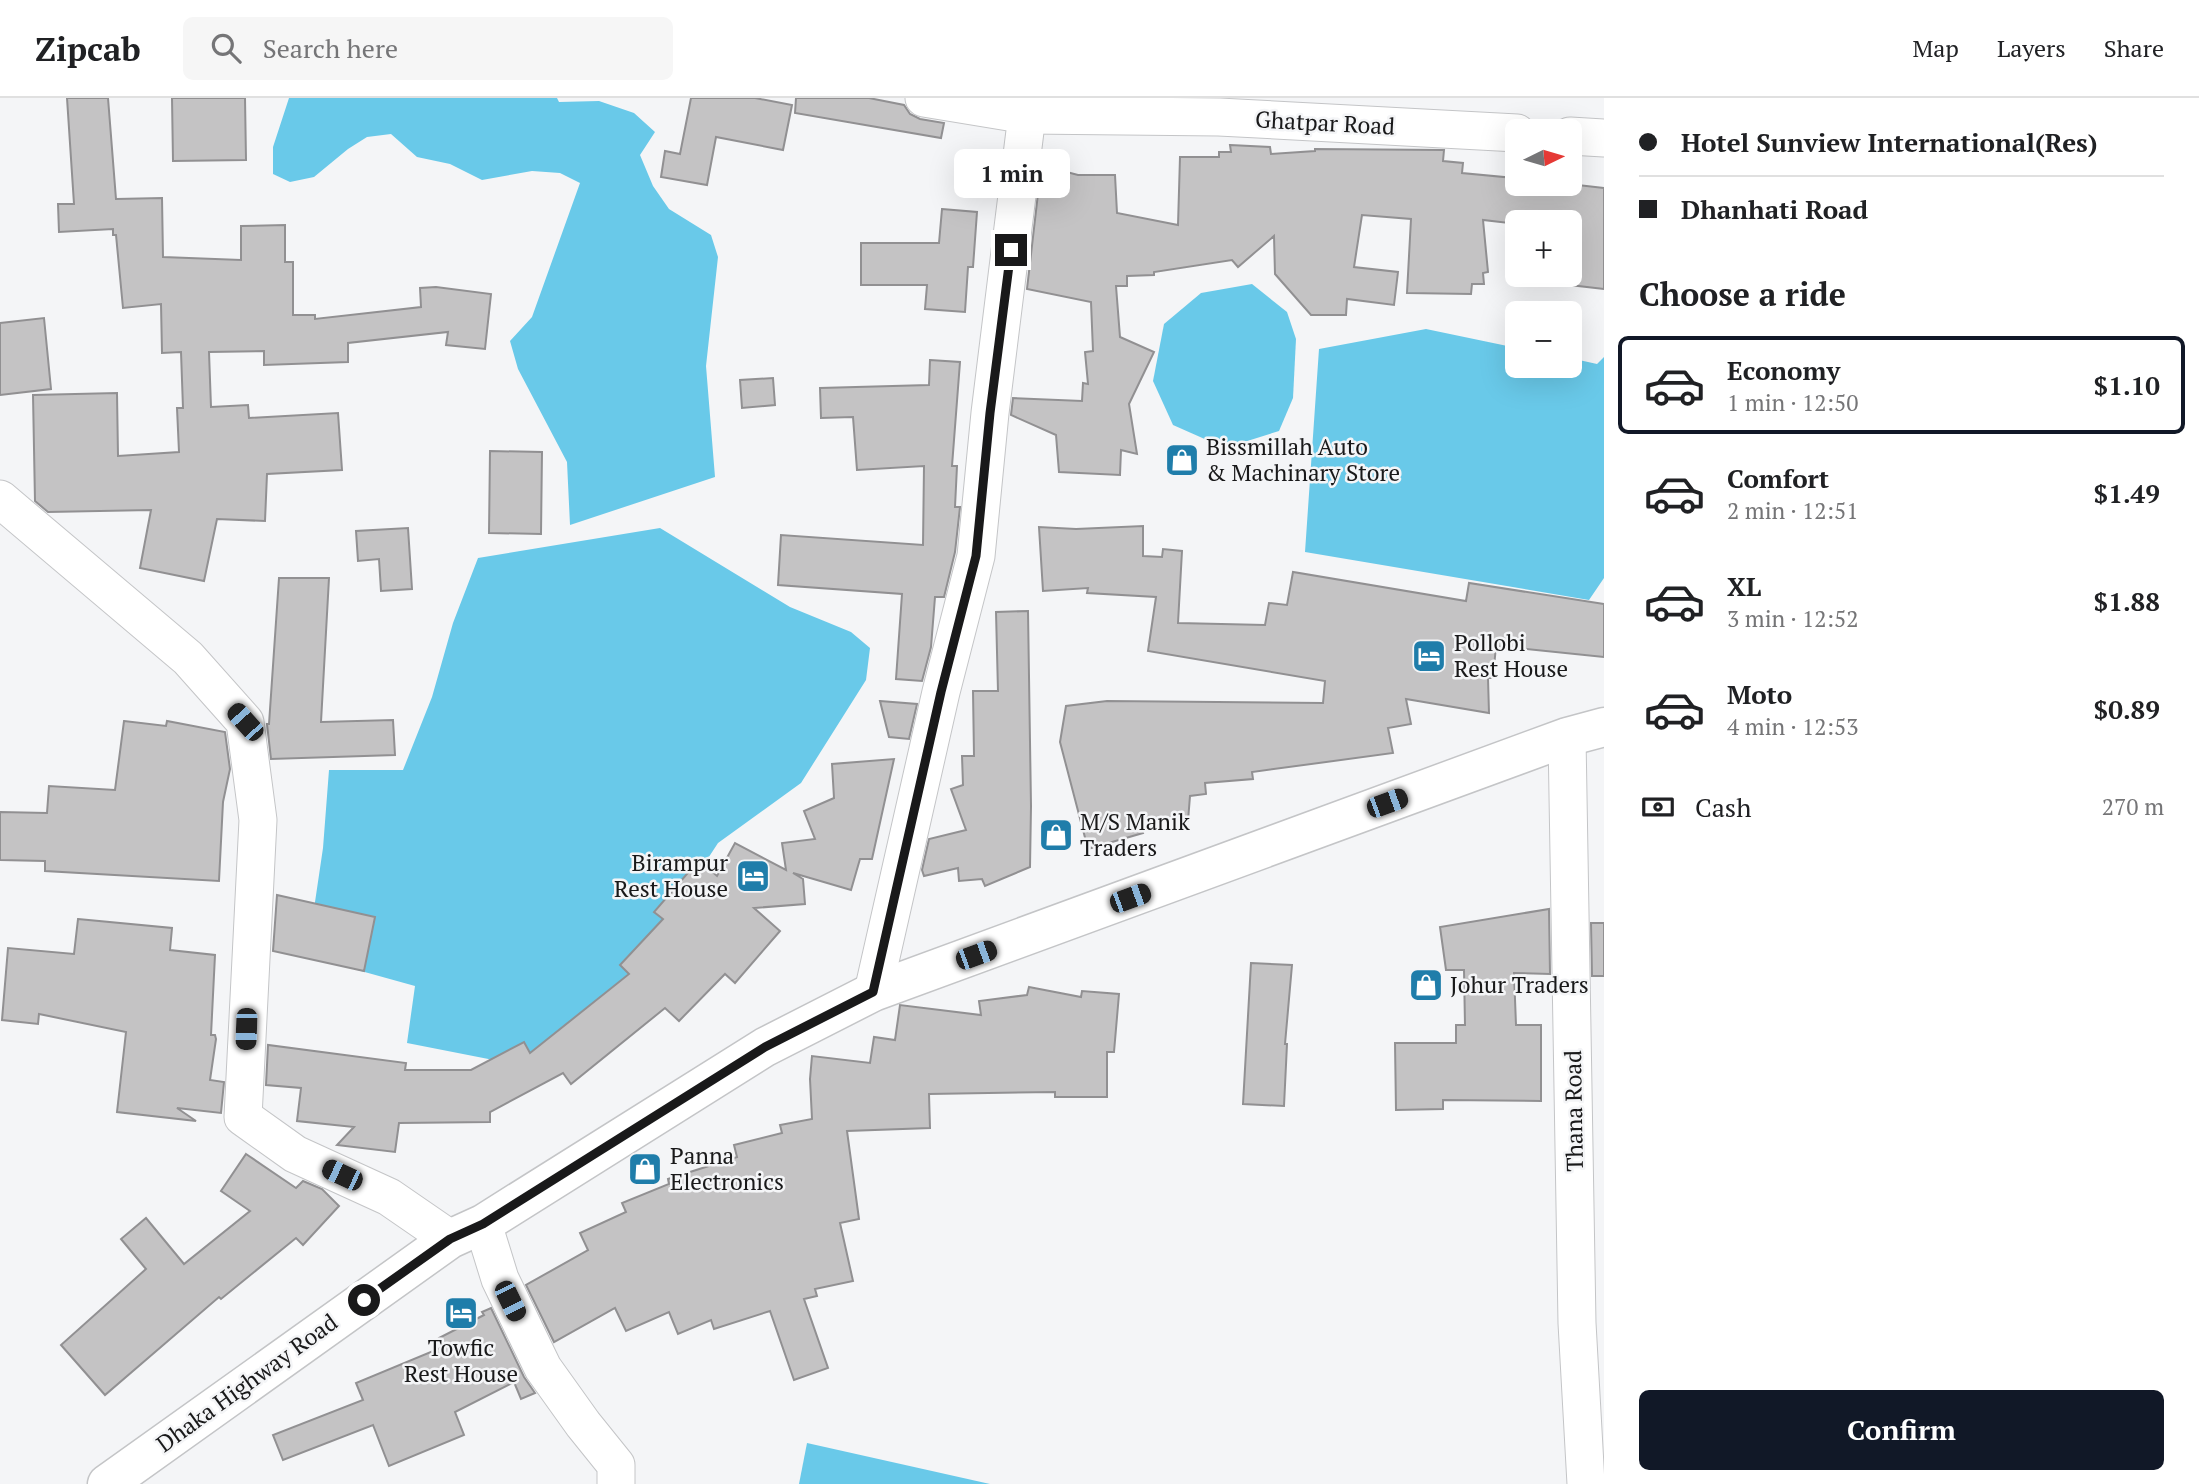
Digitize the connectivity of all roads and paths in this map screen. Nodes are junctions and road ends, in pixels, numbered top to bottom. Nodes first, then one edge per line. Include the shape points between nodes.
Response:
1 (924, 98) edge
2 (1027, 115) junction
3 (1505, 132) edge
4 (1582, 137) edge
5 (1604, 138) edge
6 (0, 499) edge
7 (1604, 727) edge
8 (1567, 737) junction
9 (873, 992) junction
10 (466, 1232) junction
11 (107, 1484) edge
12 (616, 1484) edge
13 (1586, 1484) edge

1 - 2 street, Ghatpar Road
2 - 3 street, Ghatpar Road via 1219,117
2 - 9 street via 976,556
4 - 5 street
6 - 10 street via 188,658 245,722 258,820 243,1117 295,1154
7 - 8 main road, Dhaka Highway Road
8 - 9 main road, Dhaka Highway Road
8 - 13 street, Thana Road via 1577,1323
9 - 10 main road, Dhaka Highway Road via 765,1047
10 - 11 main road, Dhaka Highway Road
10 - 12 street via 500,1279 542,1367 616,1465

